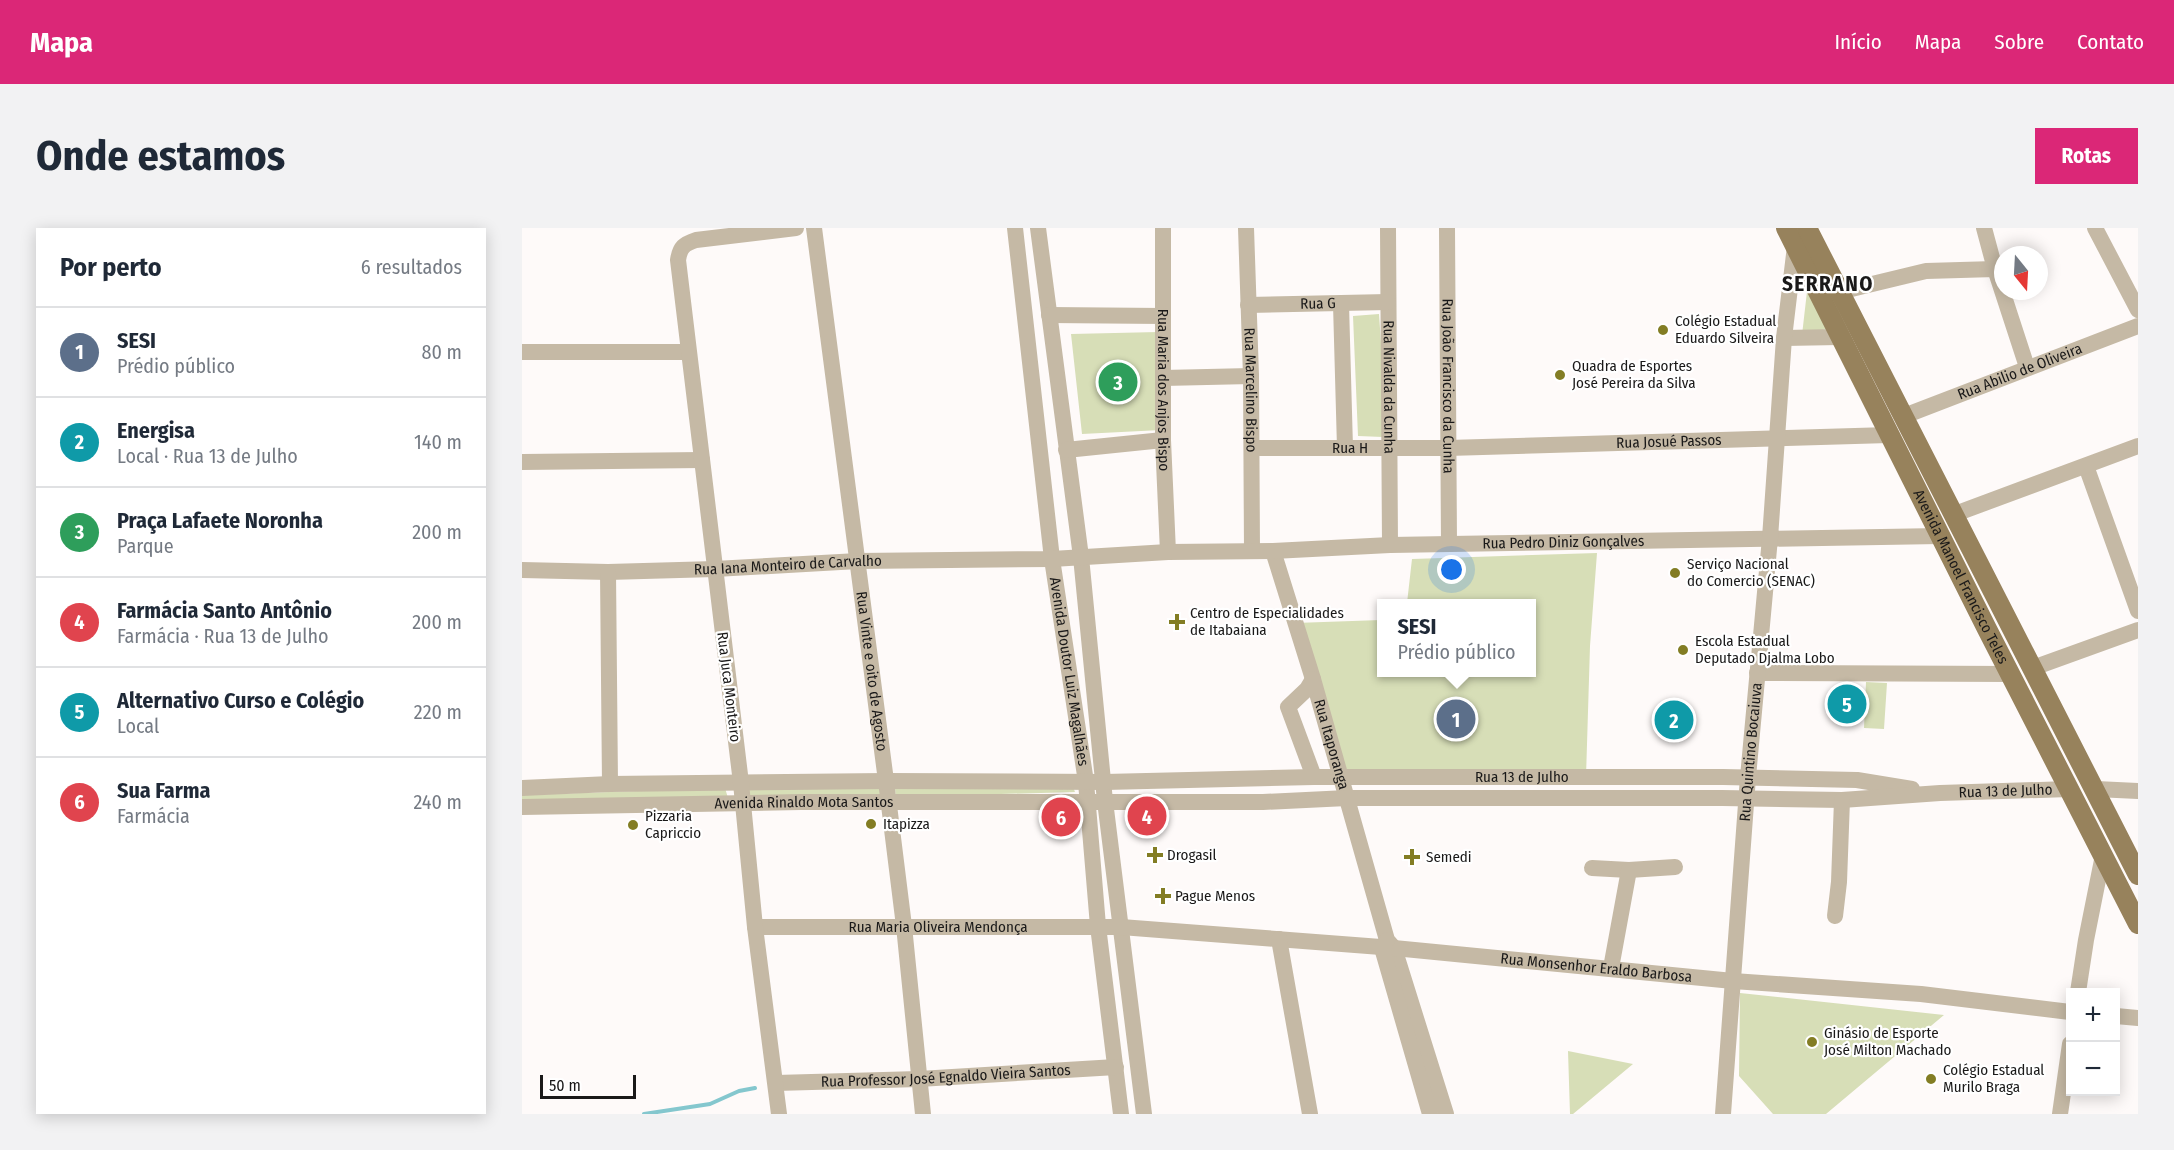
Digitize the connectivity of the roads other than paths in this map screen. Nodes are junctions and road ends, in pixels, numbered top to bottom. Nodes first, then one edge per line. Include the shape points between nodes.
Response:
1 (796, 228) edge
2 (814, 228) edge
3 (1015, 228) edge
4 (1038, 228) edge
5 (1163, 228) edge
6 (1246, 228) edge
7 (1388, 228) edge
8 (1447, 228) edge
9 (1786, 228) edge
10 (1807, 228) edge
11 (1984, 228) edge
12 (2095, 228) edge
13 (1795, 246) junction
14 (1994, 265) edge
15 (1994, 269) edge
16 (1839, 292) junction
17 (2005, 300) edge
18 (1388, 302) junction
19 (1341, 304) junction
20 (1248, 305) junction
21 (2138, 310) edge
22 (1049, 315) junction
23 (1163, 316) junction
24 (2138, 326) edge
25 (1839, 337) junction
26 (1784, 338) junction
27 (688, 351) junction
28 (522, 352) edge
29 (2027, 367) junction
30 (1251, 376) junction
31 (1163, 378) junction
32 (1904, 416) junction
33 (1890, 435) junction
34 (1776, 439) junction
35 (1163, 440) junction
36 (2138, 446) edge
37 (1252, 448) junction
38 (1346, 448) junction
39 (1389, 448) junction
40 (1448, 448) junction
41 (1066, 450) junction
42 (702, 460) junction
43 (522, 462) edge
44 (2086, 466) junction
45 (1954, 514) junction
46 (1940, 536) junction
47 (1770, 538) junction
48 (1449, 544) junction
49 (1390, 546) junction
50 (1251, 551) junction
51 (1273, 551) junction
52 (1168, 552) junction
53 (1081, 557) junction
54 (1052, 559) junction
55 (858, 561) junction
56 (715, 569) junction
57 (522, 570) edge
58 (608, 572) junction
59 (1988, 582) junction
60 (1970, 595) junction
61 (2138, 611) edge
62 (2007, 618) junction
63 (1986, 629) junction
64 (2138, 630) edge
65 (2033, 668) junction
66 (1757, 673) junction
67 (2011, 674) junction
68 (1313, 679) junction
69 (2068, 736) junction
70 (2044, 740) junction
71 (1314, 777) junction
72 (1748, 777) junction
73 (1341, 778) junction
74 (886, 781) junction
75 (1086, 782) junction
76 (1105, 782) junction
77 (741, 783) junction
78 (610, 784) junction
79 (522, 788) edge
80 (2069, 789) junction
81 (2096, 789) junction
82 (2138, 790) edge
83 (1940, 794) junction
84 (1347, 798) junction
85 (1746, 799) junction
86 (1842, 800) junction
87 (1106, 801) junction
88 (888, 802) junction
89 (742, 803) junction
90 (1087, 803) junction
91 (522, 807) edge
92 (2103, 855) junction
93 (1675, 867) dead end
94 (1592, 868) dead end
95 (1629, 870) junction
96 (2138, 875) edge
97 (1835, 916) dead end
98 (2138, 924) edge
99 (904, 926) junction
100 (1098, 926) junction
101 (755, 927) junction
102 (1121, 927) junction
103 (1279, 939) junction
104 (1388, 946) junction
105 (1611, 968) junction
106 (1733, 981) junction
107 (2079, 988) edge
108 (2066, 1012) edge
109 (2120, 1016) edge
110 (2138, 1018) edge
111 (1116, 1067) junction
112 (2066, 1072) edge
113 (919, 1078) junction
114 (776, 1083) junction
115 (779, 1114) edge
116 (923, 1114) edge
117 (1121, 1114) edge
118 (1144, 1114) edge
119 (1310, 1114) edge
120 (1430, 1114) edge
121 (1446, 1114) edge
122 (1723, 1114) edge
123 (2060, 1114) edge

1 - 27 street, Rua Juca Monteiro via 696,240 680,248
2 - 55 street, Rua Vinte e oito de Agosto
3 - 54 street, Avenida Doutor Luiz Magalhães
4 - 22 street, Avenida Doutor Luiz Magalhães
5 - 23 street, Rua Maria dos Anjos Bispo
6 - 20 street, Rua Marcelino Bispo
7 - 18 street, Rua Nivalda da Cunha
8 - 40 street, Rua João Francisco da Cunha
9 - 13 main road, Avenida Manoel Francisco Teles
10 - 16 main road, Avenida Manoel Francisco Teles
11 - 14 street
12 - 21 street
13 - 25 main road, Avenida Manoel Francisco Teles
13 - 26 street, Rua Quintino Bocaiuva
15 - 16 street via 1926,271
16 - 32 main road, Avenida Manoel Francisco Teles
17 - 29 street
18 - 19 street, Rua G
18 - 39 street, Rua Nivalda da Cunha
19 - 20 street, Rua G
19 - 38 street
20 - 30 street, Rua Marcelino Bispo
22 - 23 street
22 - 41 street, Avenida Doutor Luiz Magalhães
23 - 31 street, Rua Maria dos Anjos Bispo
24 - 29 street, Rua Abilio de Oliveira
25 - 26 street
25 - 33 main road, Avenida Manoel Francisco Teles
26 - 34 street, Rua Quintino Bocaiuva
27 - 28 street
27 - 42 street, Rua Juca Monteiro
29 - 32 street, Rua Abilio de Oliveira
30 - 31 street
30 - 37 street, Rua Marcelino Bispo
31 - 35 street, Rua Maria dos Anjos Bispo
32 - 45 main road, Avenida Manoel Francisco Teles
33 - 34 street, Rua Josué Passos
33 - 46 main road, Avenida Manoel Francisco Teles
34 - 40 street, Rua Josué Passos
34 - 47 street, Rua Quintino Bocaiuva
35 - 41 street
35 - 52 street, Rua Maria dos Anjos Bispo
36 - 44 street
37 - 38 street, Rua H
37 - 50 street, Rua Marcelino Bispo
38 - 39 street, Rua H
39 - 40 street, Rua H
39 - 49 street, Rua Nivalda da Cunha
40 - 48 street, Rua João Francisco da Cunha
41 - 53 street, Avenida Doutor Luiz Magalhães
42 - 43 street
42 - 56 street, Rua Juca Monteiro
44 - 45 street
44 - 61 street
45 - 59 main road, Avenida Manoel Francisco Teles
46 - 47 street, Rua Pedro Diniz Gonçalves
46 - 60 main road, Avenida Manoel Francisco Teles
47 - 48 street, Rua Pedro Diniz Gonçalves
47 - 66 street, Rua Quintino Bocaiuva
48 - 49 street, Rua Pedro Diniz Gonçalves
49 - 51 street, Rua Pedro Diniz Gonçalves
50 - 51 street, Rua Pedro Diniz Gonçalves
50 - 52 street, Rua Pedro Diniz Gonçalves
51 - 68 street, Rua Itaporanga
52 - 53 street, Rua Pedro Diniz Gonçalves
53 - 54 street, Rua Iana Monteiro de Carvalho
53 - 76 street, Avenida Doutor Luiz Magalhães
54 - 55 street, Rua Iana Monteiro de Carvalho
54 - 75 street, Avenida Doutor Luiz Magalhães
55 - 56 street, Rua Iana Monteiro de Carvalho
55 - 74 street, Rua Vinte e oito de Agosto
56 - 58 street, Rua Iana Monteiro de Carvalho
56 - 77 street, Rua Juca Monteiro
57 - 58 street, Rua Iana Monteiro de Carvalho
58 - 78 street
59 - 60 main road via 1983,593
59 - 62 main road, Avenida Manoel Francisco Teles
60 - 63 main road, Avenida Manoel Francisco Teles
62 - 63 main road
62 - 65 main road, Avenida Manoel Francisco Teles
63 - 67 main road, Avenida Manoel Francisco Teles
64 - 65 street
65 - 69 main road, Avenida Manoel Francisco Teles
66 - 67 street
66 - 72 street, Rua Quintino Bocaiuva
67 - 70 main road, Avenida Manoel Francisco Teles
68 - 71 street via 1288,707
68 - 73 street, Rua Itaporanga
69 - 70 main road
69 - 81 main road, Avenida Manoel Francisco Teles
70 - 80 main road, Avenida Manoel Francisco Teles
71 - 73 street, Rua 13 de Julho
71 - 76 street, Rua 13 de Julho
72 - 73 street, Rua 13 de Julho
72 - 83 street, Rua 13 de Julho via 1857,780
72 - 85 street, Rua Quintino Bocaiuva
73 - 84 street, Rua Itaporanga
74 - 75 street, Avenida Rinaldo Mota Santos
74 - 77 street, Avenida Rinaldo Mota Santos
74 - 88 street, Rua Vinte e oito de Agosto
75 - 76 street, Avenida Rinaldo Mota Santos
75 - 90 street, Avenida Doutor Luiz Magalhães
76 - 87 street, Avenida Doutor Luiz Magalhães
77 - 78 street, Avenida Rinaldo Mota Santos
77 - 89 street, Rua Juca Monteiro
78 - 79 street, Avenida Rinaldo Mota Santos
80 - 83 street, Rua 13 de Julho
80 - 92 main road, Avenida Manoel Francisco Teles
81 - 82 street
81 - 96 main road, Avenida Manoel Francisco Teles
83 - 86 street, Rua 13 de Julho
84 - 85 street, Rua 13 de Julho
84 - 87 street, Rua 13 de Julho
84 - 104 street, Rua Itaporanga
85 - 86 street, Rua 13 de Julho
85 - 106 street, Rua Quintino Bocaiuva
86 - 97 street
87 - 90 street, Avenida Rinaldo Mota Santos
87 - 102 street, Avenida Doutor Luiz Magalhães
88 - 89 street, Avenida Rinaldo Mota Santos
88 - 90 street, Avenida Rinaldo Mota Santos
88 - 99 street, Rua Vinte e oito de Agosto
89 - 91 street, Avenida Rinaldo Mota Santos
89 - 101 street, Rua Juca Monteiro
90 - 100 street, Avenida Doutor Luiz Magalhães
92 - 98 main road, Avenida Manoel Francisco Teles
92 - 107 street
93 - 95 street
94 - 95 street
95 - 105 street
99 - 100 street, Rua Maria Oliveira Mendonça
99 - 101 street, Rua Maria Oliveira Mendonça
99 - 113 street, Rua Vinte e oito de Agosto
100 - 102 street, Rua Maria Oliveira Mendonça
100 - 111 street, Avenida Doutor Luiz Magalhães
101 - 114 street, Rua Juca Monteiro
102 - 103 street, Rua Monsenhor Eraldo Barbosa
102 - 118 street, Avenida Doutor Luiz Magalhães
103 - 104 street, Rua Monsenhor Eraldo Barbosa
103 - 119 street
104 - 105 street, Rua Monsenhor Eraldo Barbosa
104 - 120 street, Rua Itaporanga
104 - 121 street, Rua Itaporanga
105 - 106 street, Rua Monsenhor Eraldo Barbosa
106 - 108 street, Rua Monsenhor Eraldo Barbosa via 1921,994
106 - 122 street, Rua Quintino Bocaiuva
109 - 110 street
111 - 113 street, Rua Professor José Egnaldo Vieira Santos
111 - 117 street, Avenida Doutor Luiz Magalhães
112 - 123 street
113 - 114 street, Rua Professor José Egnaldo Vieira Santos
113 - 116 street, Rua Vinte e oito de Agosto
114 - 115 street, Rua Juca Monteiro

